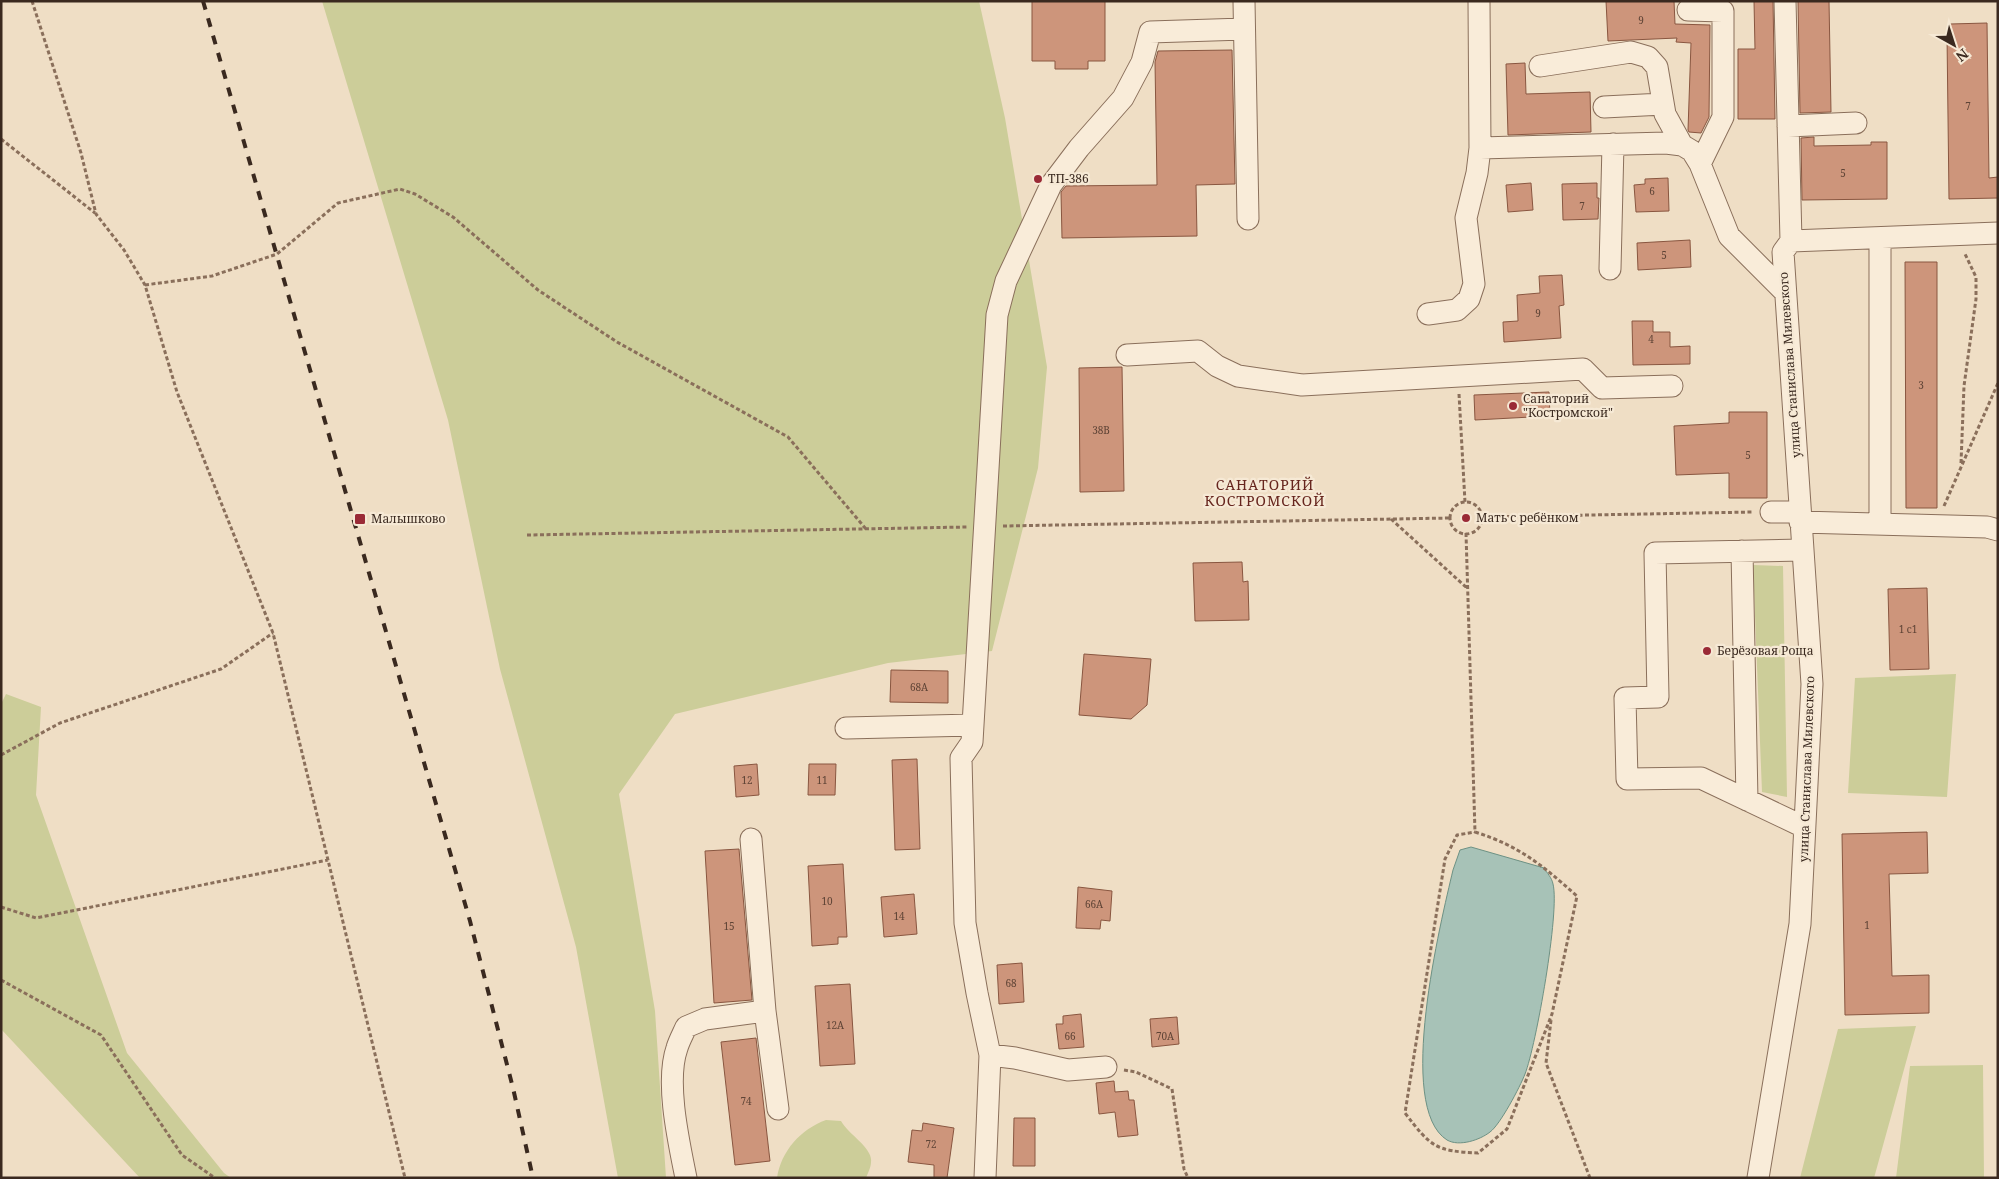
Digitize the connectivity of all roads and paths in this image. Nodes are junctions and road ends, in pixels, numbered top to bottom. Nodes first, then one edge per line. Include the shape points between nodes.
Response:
1 (32, 1) edge
2 (1244, 1) edge
3 (1479, 1) edge
4 (1785, 1) edge
5 (1688, 10) dead end
6 (1244, 29) junction
7 (1540, 66) dead end
8 (1663, 104) junction
9 (1604, 107) dead end
10 (1856, 123) dead end
11 (1788, 126) junction
12 (1, 139) edge
13 (1613, 144) junction
14 (1682, 145) junction
15 (1480, 148) junction
16 (1700, 164) junction
17 (96, 214) junction
18 (1248, 219) dead end
19 (1998, 233) edge
20 (1957, 235) junction
21 (1880, 238) junction
22 (1791, 241) junction
23 (1610, 269) dead end
24 (144, 285) junction
25 (1785, 292) junction
26 (1428, 314) dead end
27 (1127, 355) dead end
28 (1458, 376) junction
29 (1998, 383) edge
30 (1672, 386) dead end
31 (1961, 463) junction
32 (1465, 502) junction
33 (1771, 512) joint
34 (1482, 517) junction
35 (1800, 517) junction
36 (1391, 519) dead end
37 (1880, 524) junction
38 (1928, 526) junction
39 (866, 529) dead end
40 (1994, 531) edge
41 (1466, 534) junction
42 (1802, 550) junction
43 (1742, 551) junction
44 (1468, 588) junction
45 (273, 633) junction
46 (973, 725) junction
47 (846, 728) dead end
48 (1, 756) edge
49 (1747, 800) junction
50 (1804, 827) junction
51 (1475, 832) junction
52 (751, 839) dead end
53 (328, 860) junction
54 (1, 906) edge
55 (1, 980) edge
56 (765, 1011) junction
57 (1552, 1014) junction
58 (990, 1055) junction
59 (1106, 1067) joint
60 (778, 1109) dead end
61 (215, 1178) edge
62 (405, 1178) edge
63 (686, 1178) edge
64 (985, 1178) edge
65 (1188, 1178) edge
66 (1590, 1178) edge
67 (1758, 1178) edge

1 - 17 path via 81,152
2 - 6 street
3 - 15 street
4 - 11 street, улица Станислава Милевского
5 - 16 street via 1723,11 1723,117
6 - 18 street
6 - 46 street via 1150,32 1142,62 1123,98 1051,185 1006,281 997,315
7 - 8 street via 1631,52 1648,57 1657,67
8 - 9 street
8 - 14 street
10 - 11 street
11 - 22 street, улица Станислава Милевского
12 - 17 path
13 - 14 street
13 - 15 street
13 - 23 street
14 - 16 street via 1692,151
15 - 26 street via 1478,174 1466,218 1474,284 1469,299 1457,310
16 - 25 street via 1729,236
17 - 24 path via 124,250
19 - 20 street
20 - 21 street
20 - 31 path via 1976,277 1964,386
21 - 22 street
21 - 37 street
22 - 25 street, улица Станислава Милевского via 1783,252
24 - 39 path via 212,276 277,254 338,203 400,189 415,194 453,217 538,290 617,342 788,437
24 - 45 path via 177,392
25 - 35 street, улица Станислава Милевского
27 - 28 street via 1198,351 1217,366 1238,376 1302,385
28 - 30 street via 1583,369 1602,388
28 - 32 path
29 - 31 path
31 - 38 path via 1942,512
32 - 34 path via 1478,507
32 - 41 path via 1455,506 1450,517 1454,528
33 - 34 path
33 - 35 street
34 - 41 path via 1476,530
35 - 37 street
35 - 42 street, улица Станислава Милевского
36 - 44 path
37 - 38 street
38 - 40 street
41 - 44 path
42 - 43 street
42 - 50 street, улица Станислава Милевского via 1812,684
43 - 49 street
43 - 49 street via 1655,553 1658,697 1625,698 1625,707 1627,778 1702,778
44 - 51 path
45 - 48 path via 221,669 60,722
45 - 53 path
46 - 47 street
46 - 58 street via 972,742 961,758 966,923 976,993
49 - 50 street
50 - 67 street, улица Станислава Милевского via 1800,924
51 - 57 path via 1499,840 1537,860 1577,896
51 - 57 path via 1457,835 1445,859 1405,1113 1427,1141 1451,1152 1478,1153 1507,1129
52 - 56 street
53 - 54 path via 36,918
53 - 62 path
55 - 61 path via 101,1035 182,1155
56 - 60 street
56 - 63 street via 705,1019 686,1027 676,1048 673,1070 676,1130
57 - 66 path via 1546,1063
58 - 59 street via 1068,1070
58 - 64 street
59 - 65 path via 1136,1072 1172,1089

